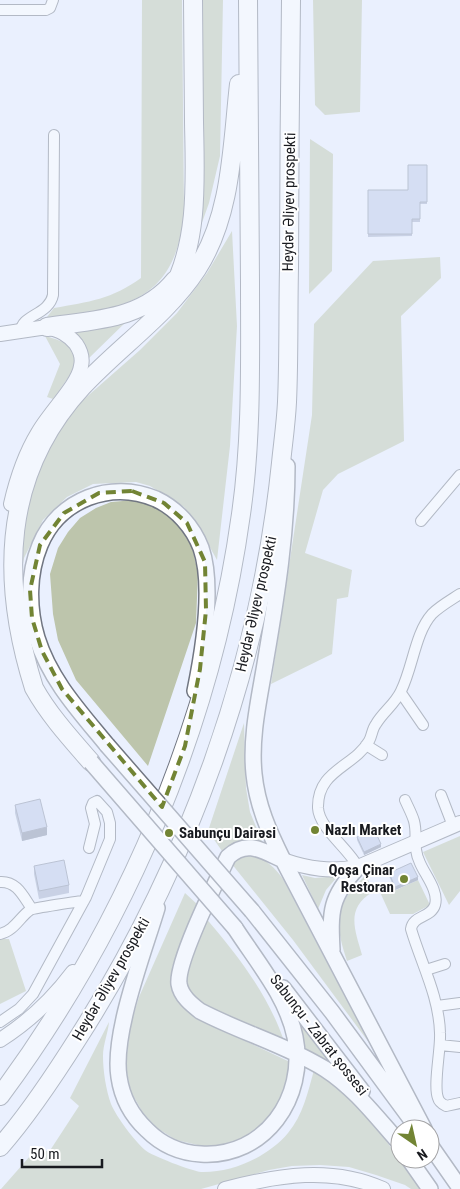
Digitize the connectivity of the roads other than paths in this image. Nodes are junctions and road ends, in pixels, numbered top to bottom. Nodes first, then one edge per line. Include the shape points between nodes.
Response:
1 (53, 0) edge
2 (193, 0) edge
3 (292, 0) edge
4 (248, 1) edge
5 (0, 10) edge
6 (54, 135) dead end
7 (180, 273) junction
8 (156, 316) junction
9 (47, 327) junction
10 (21, 331) junction
11 (0, 334) edge
12 (287, 404) junction
13 (460, 475) edge
14 (11, 504) junction
15 (421, 521) dead end
16 (460, 594) edge
17 (401, 693) junction
18 (423, 725) dead end
19 (366, 745) junction
20 (185, 746) junction
21 (382, 754) dead end
22 (91, 762) joint
23 (441, 795) dead end
24 (406, 800) dead end
25 (457, 825) edge
26 (414, 844) junction
27 (89, 848) dead end
28 (283, 860) junction
29 (358, 867) junction
30 (167, 875) junction
31 (0, 882) edge
32 (84, 901) junction
33 (32, 908) junction
34 (235, 928) junction
35 (0, 934) edge
36 (97, 942) junction
37 (333, 956) junction
38 (445, 964) dead end
39 (426, 970) junction
40 (460, 1003) edge
41 (437, 1006) junction
42 (0, 1022) edge
43 (0, 1040) edge
44 (440, 1046) junction
45 (460, 1047) edge
46 (298, 1056) junction
47 (0, 1096) edge
48 (460, 1103) edge
49 (411, 1119) edge
50 (419, 1119) edge
51 (390, 1131) edge
52 (390, 1133) edge
53 (2, 1145) edge
54 (440, 1158) edge
55 (417, 1169) edge
56 (460, 1188) edge
57 (225, 1189) edge
58 (383, 1189) edge
59 (430, 1189) edge

1 - 5 street via 46,10
2 - 7 highway via 194,200 189,242
3 - 12 highway, Heydər Əliyev prospekti
4 - 8 highway via 222,209 198,268
4 - 20 highway, Heydər Əliyev prospekti via 251,405 242,513 218,639
6 - 10 street via 53,295 48,306 24,322
7 - 8 highway
7 - 9 highway via 159,296 132,312
8 - 14 highway via 100,368 66,406 32,454
9 - 10 street
9 - 14 street via 71,338 80,351 81,367 28,450
10 - 11 street
12 - 28 main road via 287,479 282,544 253,757 259,803
12 - 30 highway, Heydər Əliyev prospekti via 276,508 248,647 216,757
13 - 15 street
14 - 22 highway via 2,548 2,593 11,634 35,690
16 - 17 street via 438,608 425,624
17 - 18 street
17 - 19 street via 375,724
19 - 21 street
19 - 29 street via 327,780 319,797 318,810 320,818
20 - 36 highway, Heydər Əliyev prospekti via 173,783
20 - 49 main road, bridge via 200,669 207,584 205,562 187,523 164,502 124,491 99,493 81,500 50,527 33,568 30,590 32,618 48,664 62,689 107,745 252,910
22 - 34 main road, bridge
23 - 25 street
24 - 26 street via 414,821
25 - 26 street
26 - 29 street
26 - 39 street via 435,896 433,909 412,924
27 - 32 street via 95,824 91,808 97,802 107,812 110,839
28 - 29 street via 315,869
28 - 37 main road
28 - 46 main road via 248,847 240,848 228,857 185,953 179,984 189,1002 200,1011
29 - 37 main road via 345,881 331,911
30 - 46 main road via 128,1004 118,1054 118,1076 123,1095 140,1124 165,1144 193,1154 223,1154 239,1149 264,1134 284,1110 296,1075
30 - 53 highway, Heydər Əliyev prospekti via 94,1012 51,1080
31 - 33 street via 17,887
32 - 33 street
32 - 42 street via 33,994
33 - 35 street via 11,929
34 - 46 main road via 285,1007
34 - 51 main road, Sabunçu - Zabrat şossesi
36 - 43 street via 46,1004
36 - 47 highway, Heydər Əliyev prospekti via 27,1060
37 - 50 main road
38 - 39 street
39 - 41 street
40 - 41 street
41 - 44 street
44 - 45 street
44 - 48 street via 438,1099 446,1106
46 - 52 main road via 348,1086
54 - 56 main road
55 - 59 main road
57 - 58 street via 264,1180 318,1174 357,1180

